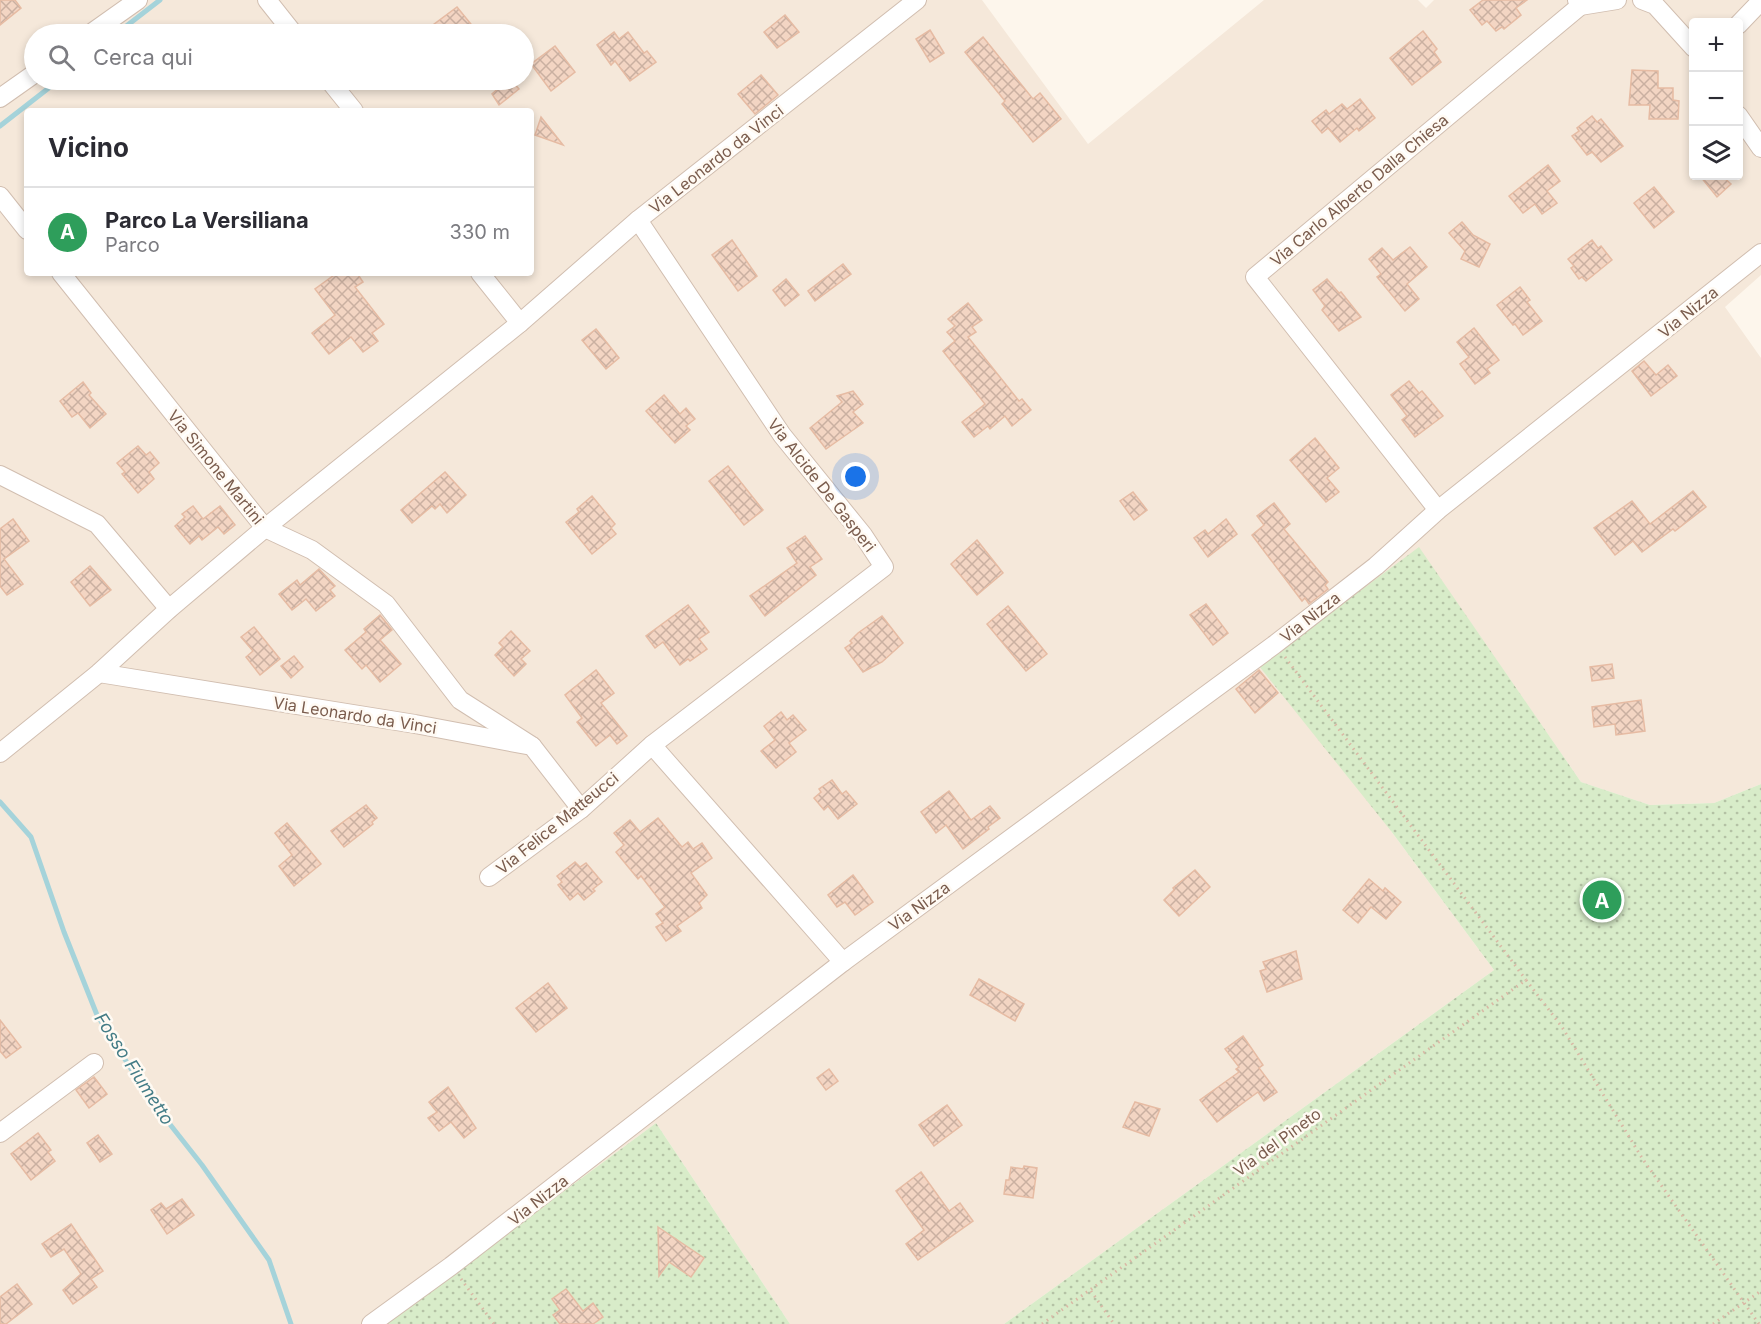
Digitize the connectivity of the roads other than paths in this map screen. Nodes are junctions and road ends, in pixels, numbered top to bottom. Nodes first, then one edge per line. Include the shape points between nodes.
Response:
1 (138, 0) edge
2 (267, 0) edge
3 (918, 0) edge
4 (1617, 0) edge
5 (1642, 0) edge
6 (1761, 1) edge
7 (1579, 3) edge
8 (1743, 20) edge
9 (104, 24) edge
10 (286, 24) edge
11 (1689, 42) edge
12 (24, 81) edge
13 (337, 90) edge
14 (0, 98) edge
15 (352, 108) edge
16 (1743, 122) edge
17 (1761, 148) edge
18 (0, 196) edge
19 (638, 219) junction
20 (24, 226) edge
21 (1761, 253) edge
22 (63, 276) edge
23 (482, 276) edge
24 (520, 323) junction
25 (0, 475) edge
26 (1438, 510) junction
27 (265, 528) junction
28 (169, 609) junction
29 (99, 673) junction
30 (652, 745) junction
31 (532, 746) junction
32 (0, 753) edge
33 (581, 809) junction
34 (489, 877) dead end
35 (843, 962) junction
36 (94, 1063) dead end
37 (0, 1133) edge
38 (371, 1324) edge

1 - 9 street
2 - 10 street
3 - 19 street, Via Leonardo da Vinci
4 - 7 street
5 - 11 street via 1655,5
6 - 8 street
7 - 26 street, Via Carlo Alberto Dalla Chiesa via 1255,277
12 - 14 street
13 - 15 street
16 - 17 street
18 - 20 street
19 - 24 street, Via Leonardo da Vinci
19 - 30 street, Via Alcide De Gasperi via 782,435 884,567
21 - 26 street, Via Nizza
22 - 27 street, Via Simone Martini
23 - 24 street
24 - 27 street, Via Leonardo da Vinci
25 - 28 street via 97,524
26 - 35 street, Via Nizza via 1376,566 1274,645
27 - 28 street, Via Leonardo da Vinci
27 - 31 street, Via Simone Martini via 312,550 386,604 460,700
28 - 29 street, Via Leonardo da Vinci
29 - 31 street, Via Leonardo da Vinci
29 - 32 street, Via Leonardo da Vinci
30 - 33 street, Via Felice Matteucci
30 - 35 street
31 - 33 street
33 - 34 street, Via Felice Matteucci
35 - 38 street, Via Nizza
36 - 37 street

